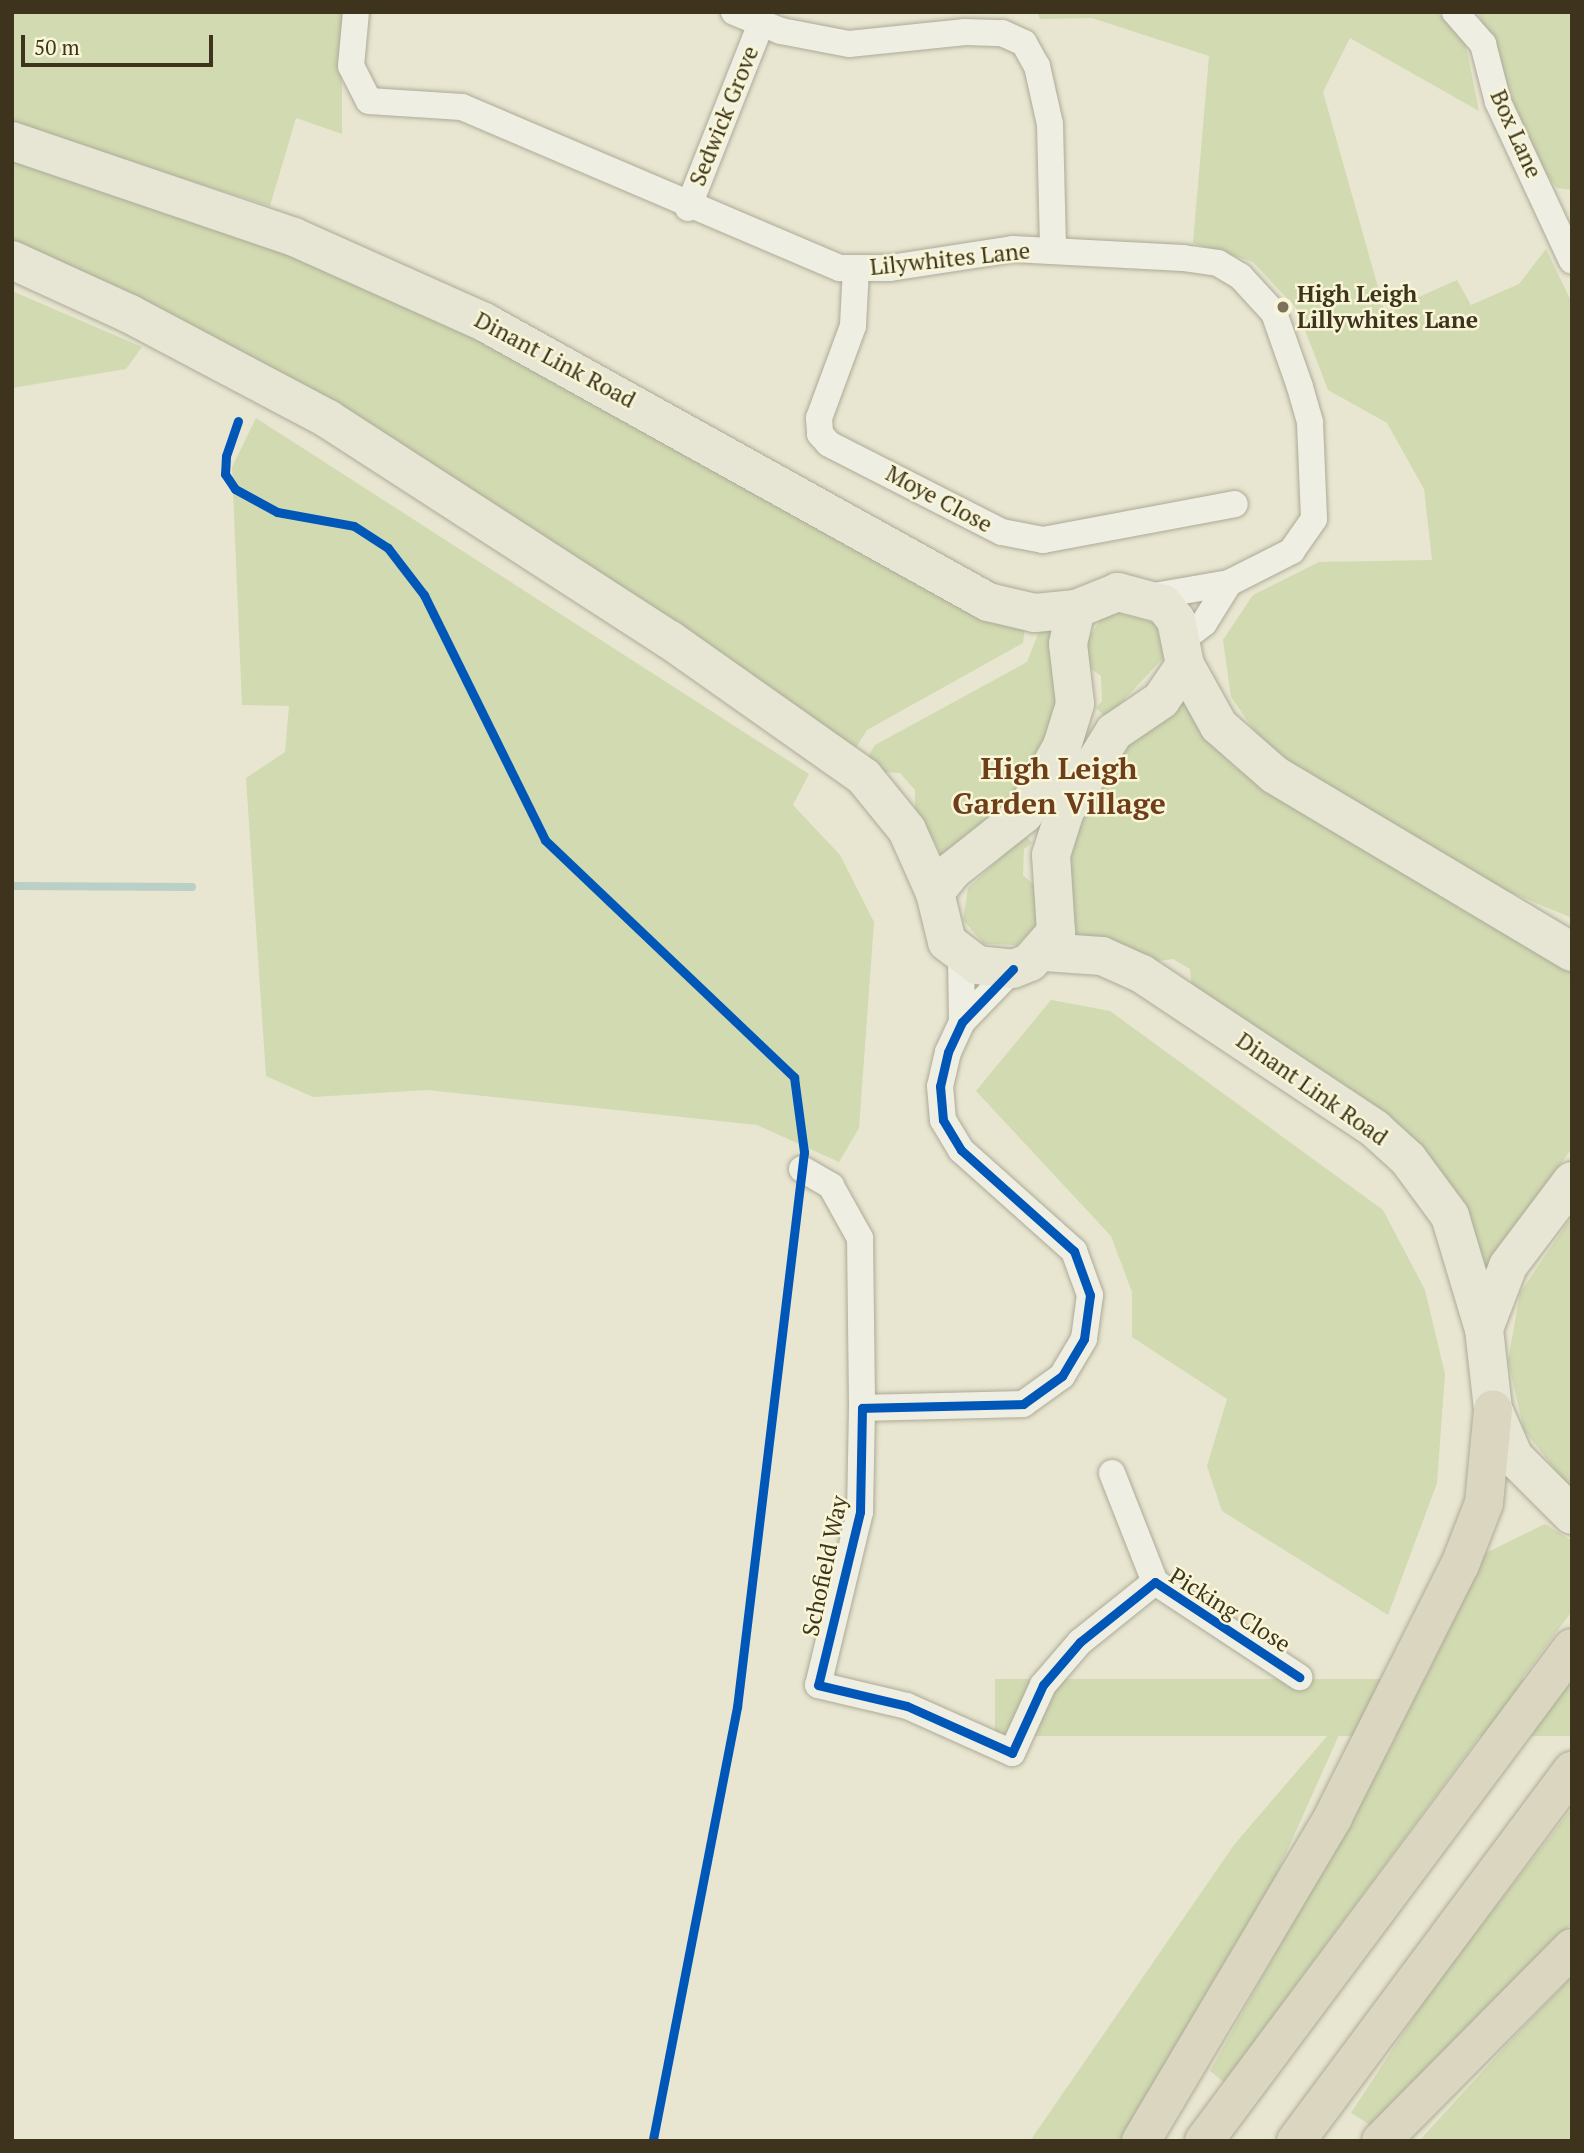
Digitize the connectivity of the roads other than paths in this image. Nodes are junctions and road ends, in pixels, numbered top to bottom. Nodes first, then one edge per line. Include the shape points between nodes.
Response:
1 (356, 12) edge
2 (734, 12) edge
3 (1455, 12) edge
4 (761, 24) junction
5 (12, 141) edge
6 (688, 208) junction
7 (1053, 249) junction
8 (12, 260) edge
9 (1572, 261) edge
10 (856, 268) junction
11 (1235, 504) dead end
12 (1229, 583) junction
13 (1148, 597) junction
14 (1076, 609) junction
15 (1184, 652) junction
16 (935, 893) junction
17 (1572, 952) edge
18 (961, 957) junction
19 (1028, 960) junction
20 (962, 1022) junction
21 (802, 1168) dead end
22 (1572, 1181) edge
23 (1485, 1329) junction
24 (862, 1408) junction
25 (1493, 1409) junction
26 (1112, 1473) dead end
27 (1572, 1515) edge
28 (1155, 1582) junction
29 (1572, 1648) edge
30 (1299, 1677) dead end
31 (1012, 1753) joint
32 (1572, 1771) edge
33 (1572, 1948) edge
34 (1141, 2141) edge
35 (1204, 2141) edge
36 (1297, 2141) edge
37 (1381, 2141) edge

1 - 6 street, Lilywhites Lane via 351,66 369,101 462,107
2 - 4 street
3 - 9 street, Box Lane via 1483,44 1498,102
4 - 6 street, Sedwick Grove
4 - 7 street via 849,44 965,32 1002,33 1024,43 1037,65 1050,124
5 - 14 main road, Dinant Link Road via 294,237 484,322 988,602 1035,613
6 - 10 street, Lilywhites Lane via 815,260
7 - 10 street, Lilywhites Lane
7 - 12 street, Lilywhites Lane via 1218,263 1257,290 1274,313 1310,423 1314,519 1292,551
8 - 16 main road via 130,314 328,419 670,640 864,777 891,803
10 - 11 street, Moye Close via 853,326 819,418 820,434 829,444 1002,532 1043,540
12 - 13 street, Lilywhites Lane
12 - 15 street
13 - 14 main road, Dinant Link Road via 1102,595
13 - 15 main road via 1163,604
14 - 16 main road via 1068,643 1075,704 1062,746 1024,814 952,871
15 - 17 main road via 1219,726 1275,775
15 - 19 main road via 1161,699 1114,732 1065,811 1051,855 1058,915
16 - 18 main road via 938,924
18 - 19 main road, Dinant Link Road
18 - 20 street
19 - 20 street
19 - 23 main road, Dinant Link Road via 1102,956 1142,974 1375,1129 1408,1160 1450,1216
20 - 24 street via 940,1086 943,1120 961,1150 1074,1251 1090,1295 1084,1339 1062,1376 1023,1404
21 - 24 street via 831,1186 860,1238
22 - 23 main road via 1508,1266
23 - 25 main road
24 - 31 street, Schofield Way via 860,1513 818,1685 906,1706
25 - 27 main road via 1514,1457
25 - 34 highway via 1484,1503 1460,1564 1333,1817
26 - 28 street, Picking Close
28 - 30 street, Picking Close
28 - 31 street, Picking Close via 1080,1642 1043,1685
29 - 35 highway
32 - 36 highway
33 - 37 highway

